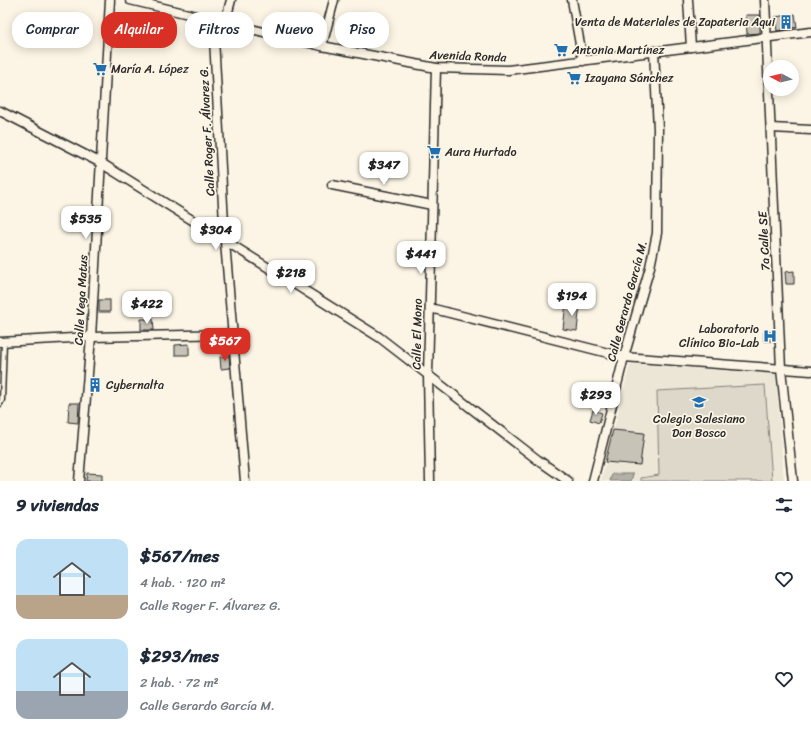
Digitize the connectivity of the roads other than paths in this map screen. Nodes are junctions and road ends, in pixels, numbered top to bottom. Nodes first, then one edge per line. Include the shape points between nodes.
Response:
1 (110, 0) edge
2 (130, 0) edge
3 (231, 0) edge
4 (334, 0) edge
5 (572, 0) edge
6 (688, 0) edge
7 (765, 0) edge
8 (228, 12) edge
9 (185, 13) edge
10 (327, 27) edge
11 (811, 32) edge
12 (767, 38) junction
13 (327, 47) edge
14 (691, 47) junction
15 (215, 48) edge
16 (654, 51) junction
17 (583, 61) junction
18 (436, 68) junction
19 (0, 110) edge
20 (770, 128) junction
21 (811, 130) edge
22 (101, 163) junction
23 (332, 185) dead end
24 (432, 205) junction
25 (225, 242) junction
26 (430, 308) junction
27 (233, 334) junction
28 (91, 337) junction
29 (2, 342) edge
30 (624, 357) junction
31 (782, 369) junction
32 (811, 371) edge
33 (428, 374) junction
34 (0, 404) edge
35 (79, 481) edge
36 (245, 481) edge
37 (430, 481) edge
38 (568, 481) edge
39 (593, 481) edge
40 (793, 481) edge

1 - 22 street, Calle Vega Matus
2 - 9 street, Avenida Ronda
3 - 8 street
4 - 10 street
5 - 17 street
6 - 14 street
7 - 12 street, 7a Calle SE
11 - 12 street, Avenida Ronda
12 - 14 street, Avenida Ronda
12 - 20 street, 7a Calle SE
13 - 18 street, Avenida Ronda
14 - 16 street, Avenida Ronda
15 - 25 street, Calle Roger F. Álvarez G.
16 - 17 street, Avenida Ronda
16 - 30 street, Calle Gerardo García M. via 658,129 657,233
17 - 18 street, Avenida Ronda via 508,70
18 - 24 street, Calle El Mono
19 - 22 street
20 - 21 street
20 - 31 street, 7a Calle SE
22 - 25 street
22 - 28 street, Calle Vega Matus
23 - 24 street
24 - 26 street, Calle El Mono
25 - 27 street, Calle Roger F. Álvarez G.
25 - 33 street via 379,337
26 - 30 street
26 - 33 street, Calle El Mono
27 - 28 street
27 - 36 street, Calle Roger F. Álvarez G.
28 - 29 street
28 - 35 street, Calle Vega Matus
29 - 34 lane
30 - 31 street
30 - 39 street, Calle Gerardo García M.
31 - 32 street
31 - 40 street, 7a Calle SE
33 - 37 street, Calle El Mono
33 - 38 street

